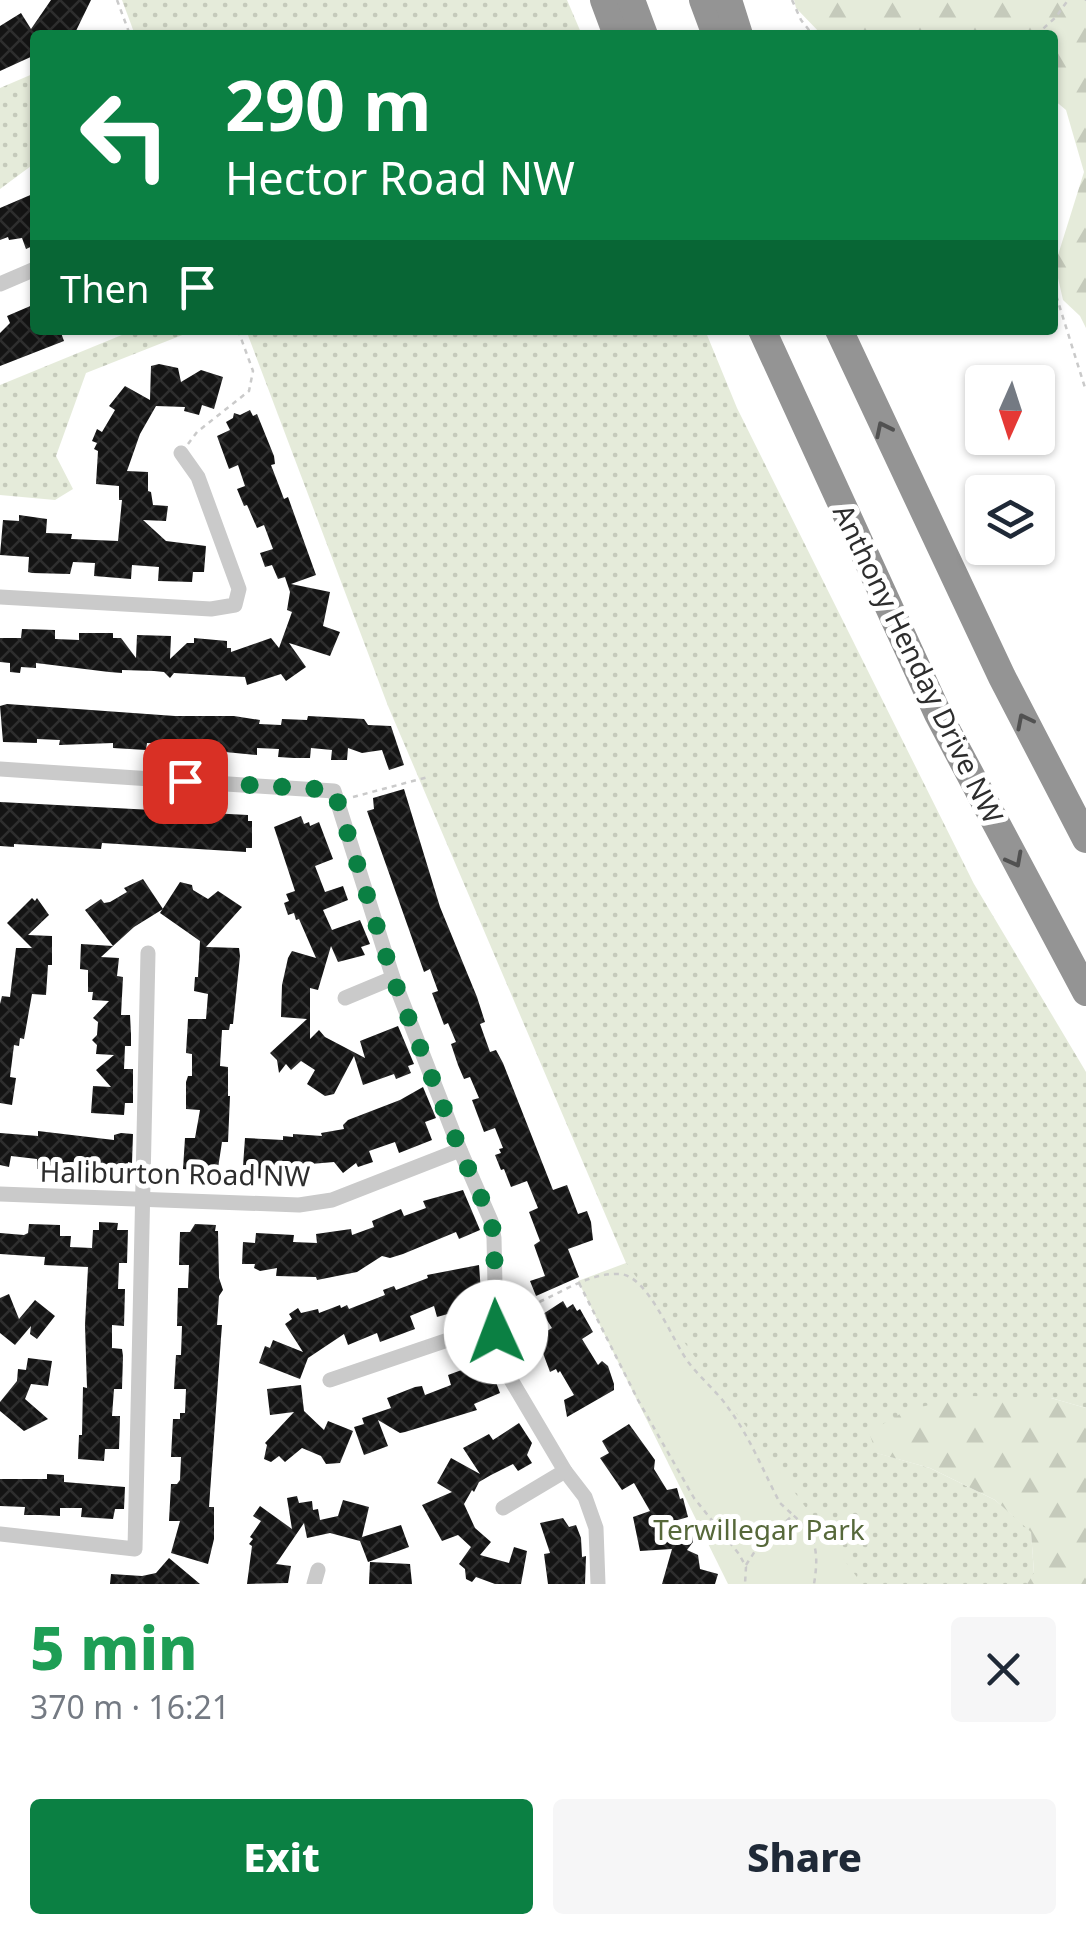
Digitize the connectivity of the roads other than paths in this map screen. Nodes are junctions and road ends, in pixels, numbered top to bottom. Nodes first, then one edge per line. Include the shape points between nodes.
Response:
1 (604, 0) edge
2 (631, 0) edge
3 (703, 0) edge
4 (728, 0) edge
5 (615, 30) edge
6 (642, 30) edge
7 (714, 30) edge
8 (737, 30) edge
9 (30, 271) edge
10 (0, 284) edge
11 (753, 335) edge
12 (764, 335) edge
13 (841, 335) edge
14 (790, 395) junction
15 (181, 453) road end
16 (0, 597) edge
17 (0, 769) edge
18 (1086, 838) edge
19 (148, 953) dead end
20 (393, 978) junction
21 (1086, 992) edge
22 (345, 998) dead end
23 (460, 1150) junction
24 (0, 1194) edge
25 (145, 1201) junction
26 (495, 1318) junction
27 (330, 1380) dead end
28 (565, 1470) junction
29 (504, 1508) dead end
30 (0, 1534) edge
31 (598, 1584) edge

1 - 5 highway
2 - 6 highway
3 - 7 highway
4 - 8 highway
9 - 10 street
11 - 14 highway
12 - 14 highway, Anthony Henday Drive NW
18 -> 13 highway via 1002,677
14 -> 21 highway, Anthony Henday Drive NW via 938,714
15 - 16 street via 198,476 239,588 235,604 211,610
17 - 20 street via 334,790
19 - 25 street
20 - 22 street
20 - 23 street
23 - 25 street, Haliburton Road NW via 332,1200 299,1206
23 - 26 street via 491,1220
24 - 25 street, Haliburton Road NW
25 - 30 street via 135,1549
26 - 27 street
26 - 28 street via 500,1362
28 - 29 street
28 - 31 street via 596,1528

